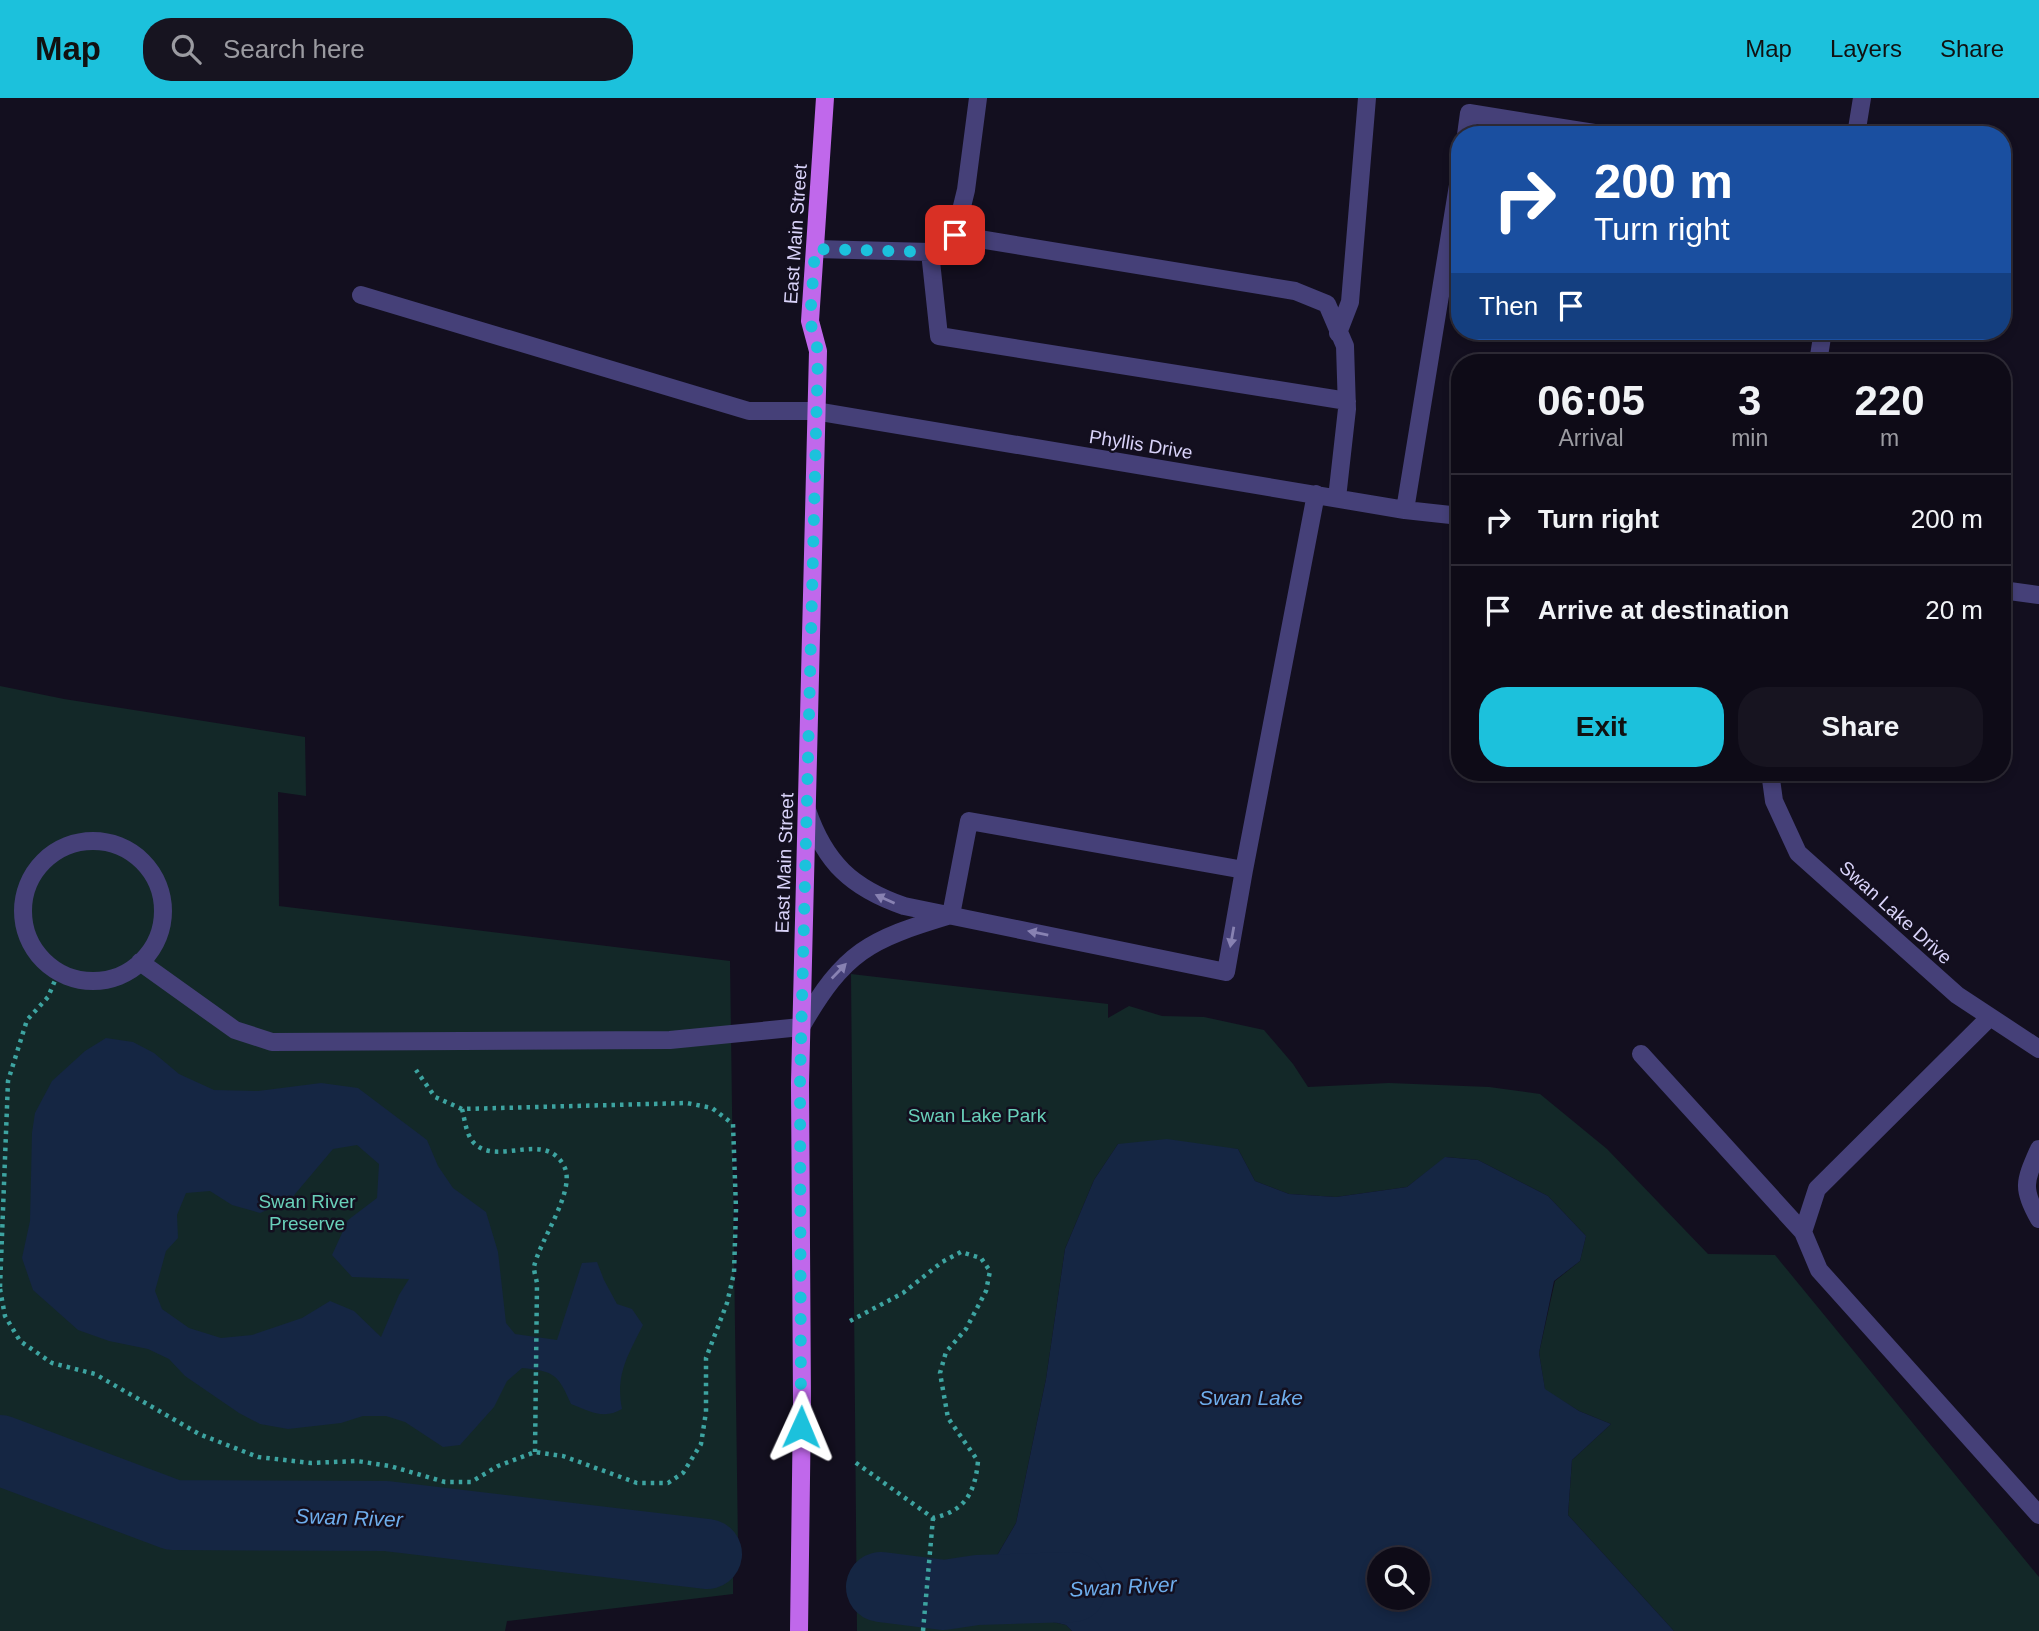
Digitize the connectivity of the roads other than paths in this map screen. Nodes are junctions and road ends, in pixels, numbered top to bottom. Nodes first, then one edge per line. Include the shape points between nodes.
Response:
1 (825, 98) edge
2 (978, 98) edge
3 (1367, 98) edge
4 (1862, 98) edge
5 (1470, 106) edge
6 (1467, 126) edge
7 (1564, 126) edge
8 (1857, 126) edge
9 (1451, 228) edge
10 (955, 235) junction
11 (815, 249) junction
12 (930, 252) junction
13 (361, 295) dead end
14 (1338, 333) junction
15 (1347, 401) junction
16 (815, 411) junction
17 (1316, 494) junction
18 (1337, 498) junction
19 (1405, 510) junction
20 (1451, 515) edge
21 (2011, 591) edge
22 (2039, 596) edge
23 (1771, 781) edge
24 (807, 810) junction
25 (1244, 870) junction
26 (951, 915) junction
27 (141, 962) junction
28 (1990, 1017) junction
29 (801, 1027) junction
30 (2039, 1049) edge
31 (1641, 1054) dead end
32 (2039, 1149) edge
33 (2039, 1219) edge
34 (1802, 1232) junction
35 (2039, 1515) edge
36 (799, 1631) edge

1 - 11 main road, East Main Street
2 - 10 street via 967,190
3 - 14 street via 1350,302
4 - 8 street
5 - 6 street
5 - 7 street
9 - 19 street
10 - 12 street
10 - 14 street via 1295,291 1326,304
11 - 12 street
11 - 16 main road, East Main Street via 810,321 818,351
12 - 15 street via 939,336
13 - 16 street, Phyllis Drive via 749,411
14 - 15 street via 1345,346
15 - 18 street
16 - 17 street, Phyllis Drive
16 - 24 main road, East Main Street
17 - 18 street, Phyllis Drive
17 - 25 street
18 - 19 street, Phyllis Drive
19 - 20 street, Phyllis Drive
21 - 22 street
23 - 28 street, Swan Lake Drive via 1774,801 1798,853 1957,995
26 -> 24 street via 904,906 859,886 824,851
24 - 29 main road, East Main Street
25 - 26 street via 969,821
25 -> 26 street via 1226,972
29 -> 26 street via 825,986 859,952 882,937
27 - 27 street via 120,976 97,981 73,978 51,967 35,950 25,928 23,903 30,880 44,861 83,841 105,841 144,862 157,881 163,902 155,945
27 - 29 street via 234,1030 272,1042 670,1040
28 - 30 street, Swan Lake Drive
28 - 34 street via 1817,1189
29 - 36 main road, East Main Street
31 - 34 street
32 - 33 street via 2028,1172 2027,1197
34 - 35 street via 1819,1270

